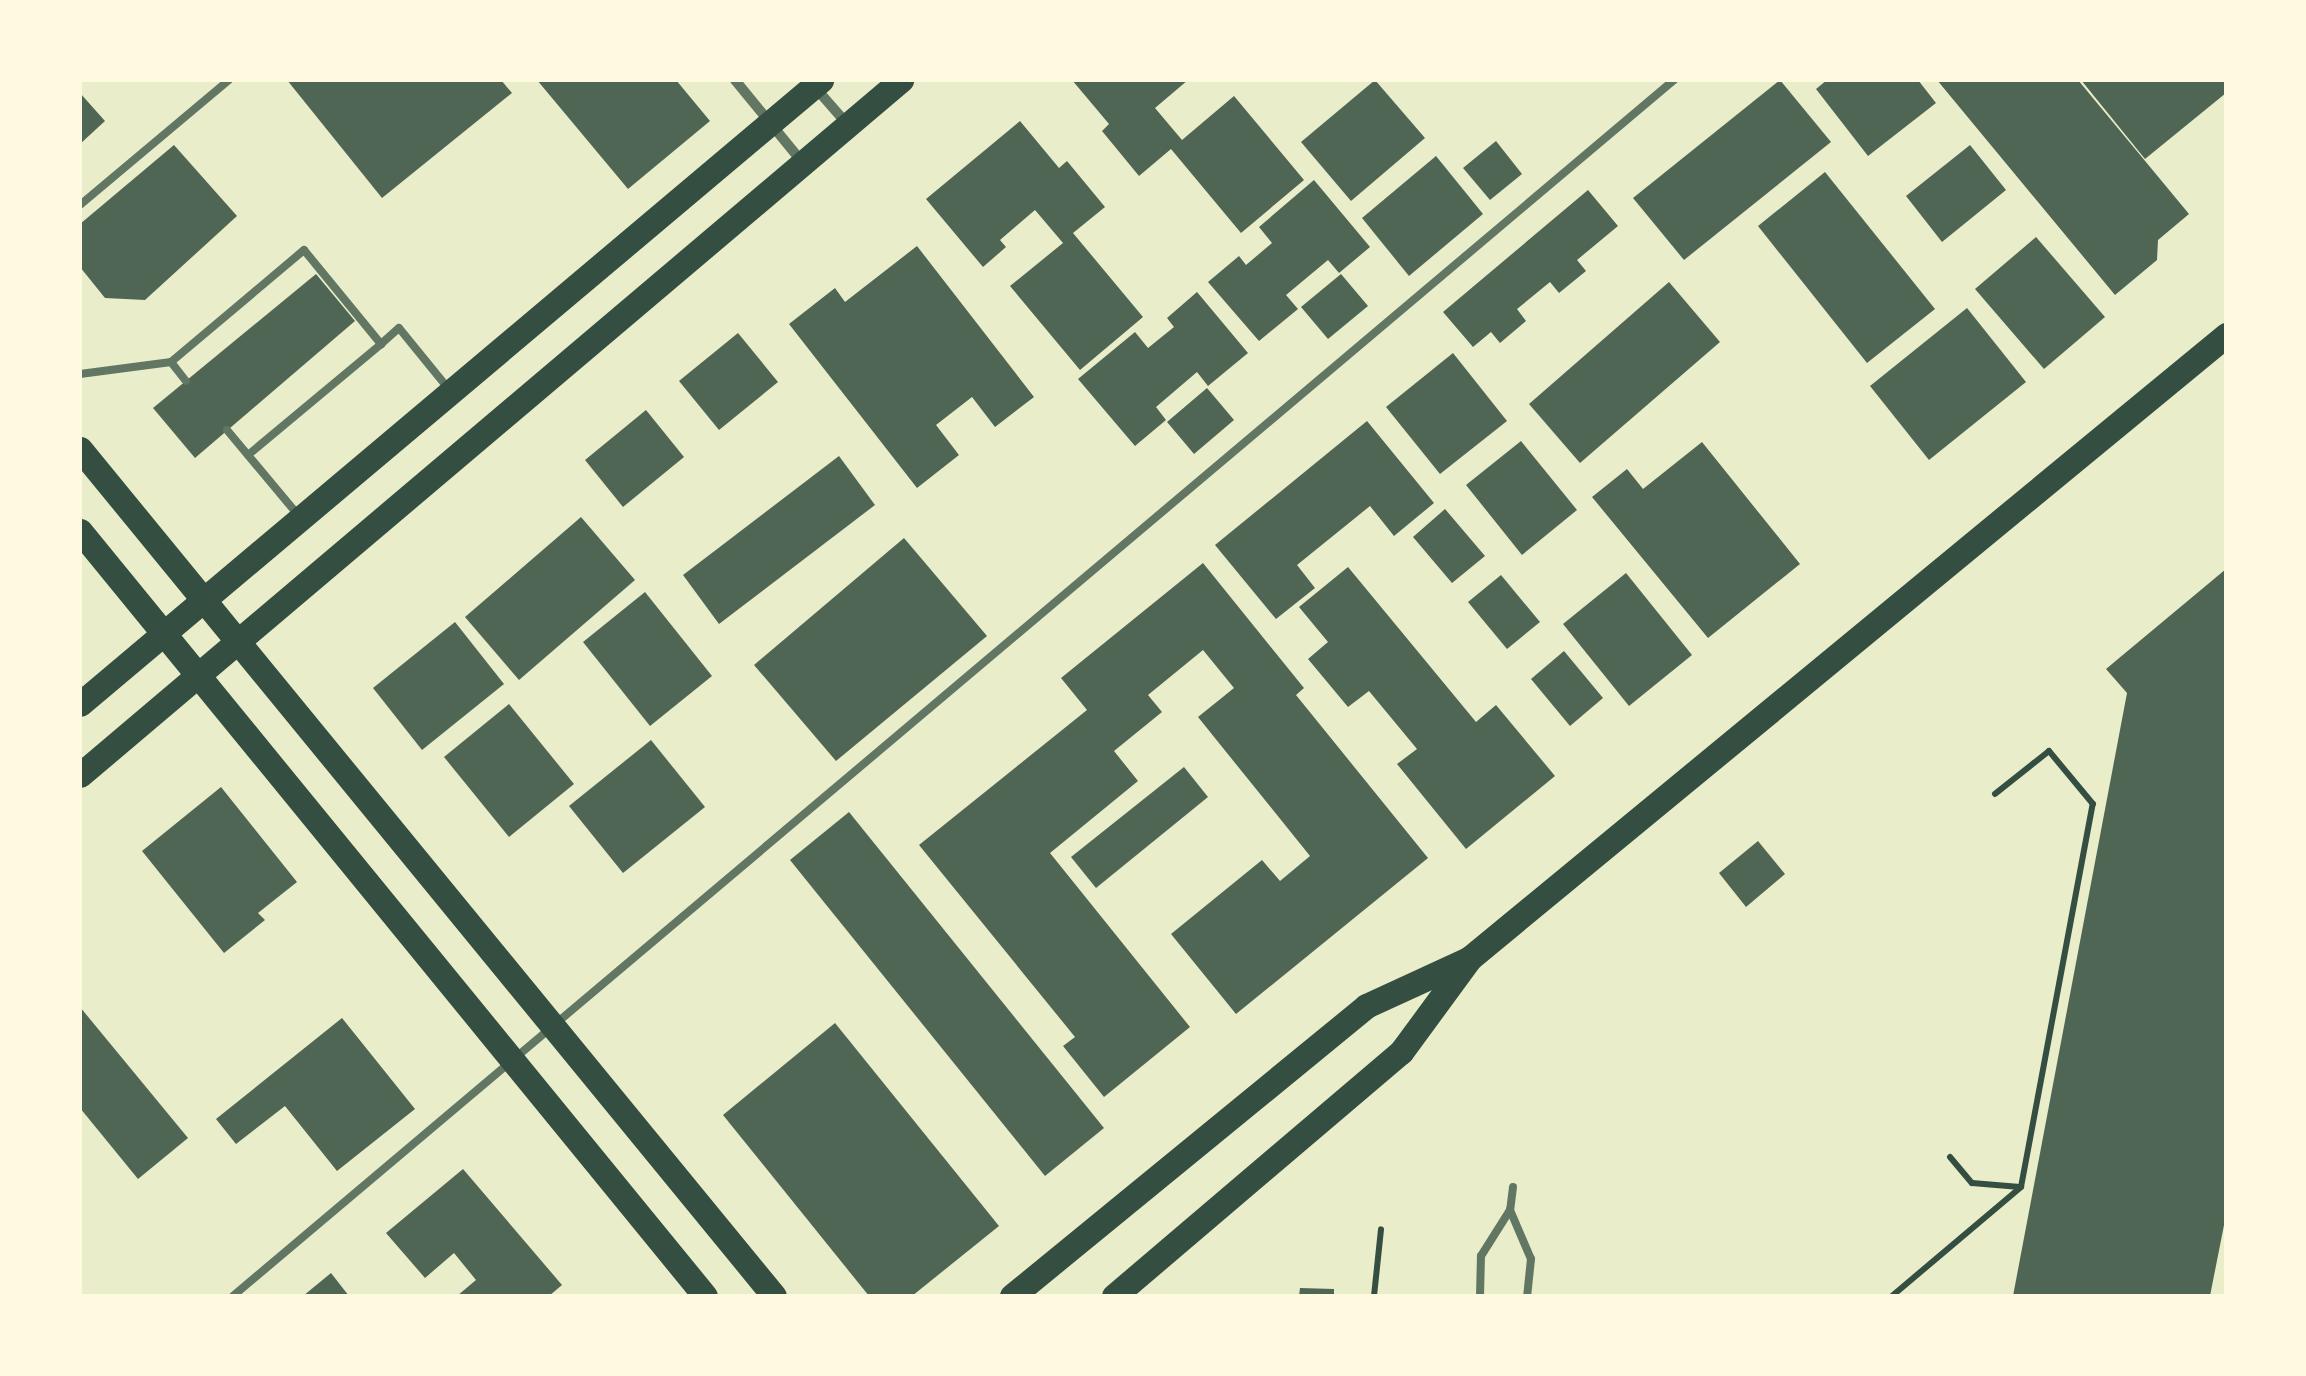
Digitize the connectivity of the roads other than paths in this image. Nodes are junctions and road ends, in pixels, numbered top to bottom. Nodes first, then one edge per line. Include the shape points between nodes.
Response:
1 (230, 80) edge
2 (735, 80) edge
3 (901, 80) edge
4 (1674, 80) edge
5 (815, 82) edge
6 (770, 123) junction
7 (848, 125) junction
8 (803, 163) junction
9 (80, 206) edge
10 (2226, 335) edge
11 (381, 344) junction
12 (170, 362) junction
13 (80, 374) edge
14 (186, 380) dead end
15 (451, 391) junction
16 (227, 430) dead end
17 (80, 450) edge
18 (248, 455) junction
19 (300, 518) junction
20 (80, 531) edge
21 (203, 600) junction
22 (163, 634) junction
23 (238, 642) junction
24 (198, 676) junction
25 (80, 704) edge
26 (80, 775) edge
27 (1470, 958) junction
28 (552, 1026) junction
29 (512, 1060) junction
30 (1513, 1187) dead end
31 (1510, 1210) junction
32 (233, 1296) edge
33 (706, 1296) edge
34 (774, 1296) edge
35 (1012, 1296) edge
36 (1114, 1296) edge
37 (1480, 1296) edge
38 (1527, 1296) edge

1 - 9 lane
2 - 6 street
3 - 7 main road
4 - 28 lane
5 - 6 main road
5 - 7 street
6 - 8 street
6 - 15 main road
7 - 8 main road
8 - 23 main road
10 - 27 main road
11 - 12 lane via 304,250
11 - 15 lane via 399,328
11 - 18 lane
12 - 13 lane
12 - 14 lane
15 - 19 main road
16 - 18 lane
17 - 21 main road
18 - 19 lane
19 - 21 main road
20 - 22 main road
21 - 22 main road
21 - 23 main road
22 - 24 main road
22 - 25 main road
23 - 24 main road
23 - 28 main road
24 - 26 main road
24 - 29 main road
27 - 35 main road via 1366,1006
27 - 36 main road via 1401,1052
28 - 29 lane
28 - 34 main road
29 - 32 lane
29 - 33 main road
30 - 31 lane
31 - 37 lane via 1481,1256
31 - 38 lane via 1531,1259

